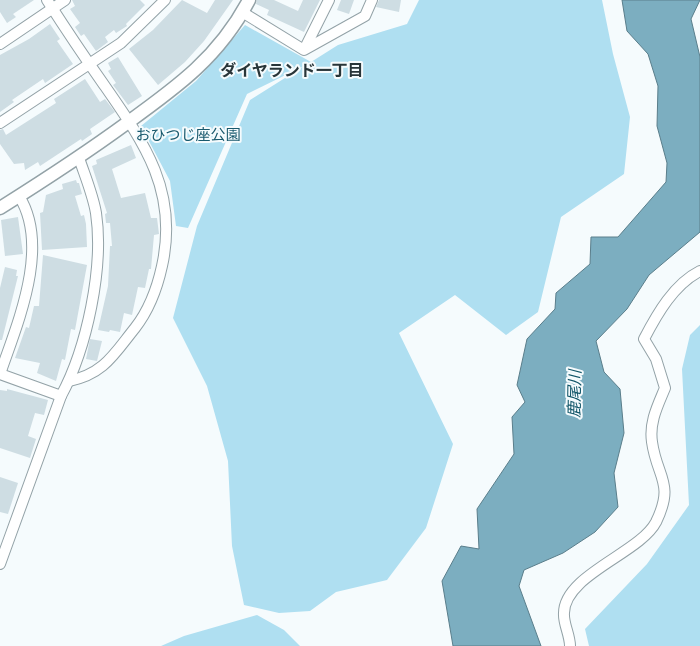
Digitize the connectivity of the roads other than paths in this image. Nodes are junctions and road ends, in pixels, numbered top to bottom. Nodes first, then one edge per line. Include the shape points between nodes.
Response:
1 (47, 0) edge
2 (65, 0) edge
3 (165, 0) edge
4 (248, 0) edge
5 (329, 0) edge
6 (372, 0) edge
7 (53, 9) junction
8 (242, 12) junction
9 (0, 44) edge
10 (304, 50) junction
11 (89, 64) junction
12 (129, 122) junction
13 (0, 123) edge
14 (80, 158) junction
15 (19, 196) junction
16 (0, 208) edge
17 (700, 272) edge
18 (0, 374) edge
19 (69, 381) junction
20 (61, 396) junction
21 (0, 562) edge
22 (570, 646) edge

1 - 7 street
2 - 7 street
3 - 11 street via 122,43
4 - 8 street
5 - 10 street
6 - 10 street via 365,16
7 - 9 street
7 - 11 street
8 - 10 street
8 - 12 street via 211,56 178,87
11 - 12 street
11 - 13 street
12 - 14 street
12 - 19 street via 153,162 162,186 166,249 145,315 106,365 87,377
14 - 15 street
14 - 19 street via 96,212 97,239 94,292
15 - 16 street
15 - 18 street via 29,224 31,268 24,302
17 - 22 street via 660,308 644,339 656,359 665,388 653,416 652,442 666,486 664,506 654,525 638,540 574,587 564,612
18 - 20 street
19 - 20 street
20 - 21 street

